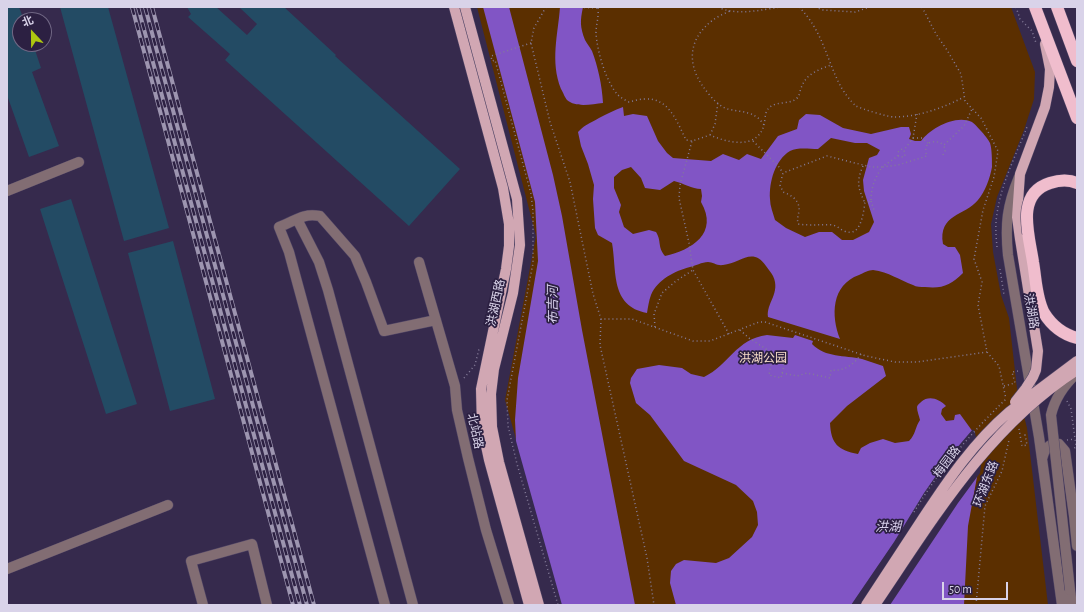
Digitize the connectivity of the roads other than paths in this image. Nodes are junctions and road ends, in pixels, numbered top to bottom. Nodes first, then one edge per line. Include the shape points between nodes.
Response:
1 (454, 7) edge
2 (465, 7) edge
3 (1035, 7) edge
4 (1057, 7) edge
5 (1042, 26) junction
6 (1077, 61) edge
7 (1077, 118) edge
8 (79, 162) dead end
9 (1020, 174) junction
10 (1077, 183) edge
11 (7, 191) edge
12 (297, 219) junction
13 (419, 262) dead end
14 (436, 320) junction
15 (1077, 338) edge
16 (1077, 360) edge
17 (1077, 364) edge
18 (1077, 370) edge
19 (1077, 373) edge
20 (1033, 402) junction
21 (999, 421) junction
22 (1042, 460) junction
23 (168, 505) dead end
24 (1076, 515) edge
25 (1077, 546) edge
26 (7, 569) edge
27 (203, 605) edge
28 (267, 605) edge
29 (385, 605) edge
30 (413, 605) edge
31 (509, 605) edge
32 (529, 605) edge
33 (540, 605) edge
34 (866, 605) edge
35 (875, 605) edge
36 (1062, 605) edge
37 (1072, 605) edge

1 - 32 main road, 洪湖西路 via 503,188 509,224 506,270 481,389 481,417 483,437
2 - 33 main road, 洪湖西路 via 517,199 520,246 513,293 493,373 492,427
3 - 5 highway
4 - 6 highway
5 - 7 highway
5 - 9 main road, 洪湖路 via 1050,69 1049,87 1045,107
8 - 11 street
9 - 20 street, 洪湖路 via 1008,211 1007,241
9 - 21 main road, bridge via 1017,217 1037,340 1037,361 1031,382
10 - 15 highway, bridge via 1062,180 1044,184 1037,189 1029,202 1027,219 1038,291 1044,312 1057,329
12 - 14 street via 310,214 320,216 354,256 384,331
12 - 29 street via 279,227 289,252
12 - 30 street via 319,262 328,290
13 - 14 street, 北站路
14 - 31 street, 北站路 via 455,386 457,410 482,515
16 - 21 main road, 梅园路, bridge
17 - 20 highway via 1048,386
18 - 35 main road, 梅园路, bridge via 1017,417 987,448 949,497
19 - 37 street, bridge via 1061,391 1051,415
20 - 22 street, 洪湖路
21 - 34 main road, 梅园路, bridge via 956,470
22 - 24 street via 1046,449 1052,444 1059,444 1065,451
22 - 36 street, 洪湖路
23 - 26 street
24 - 25 street
27 - 28 street via 191,561 252,544

